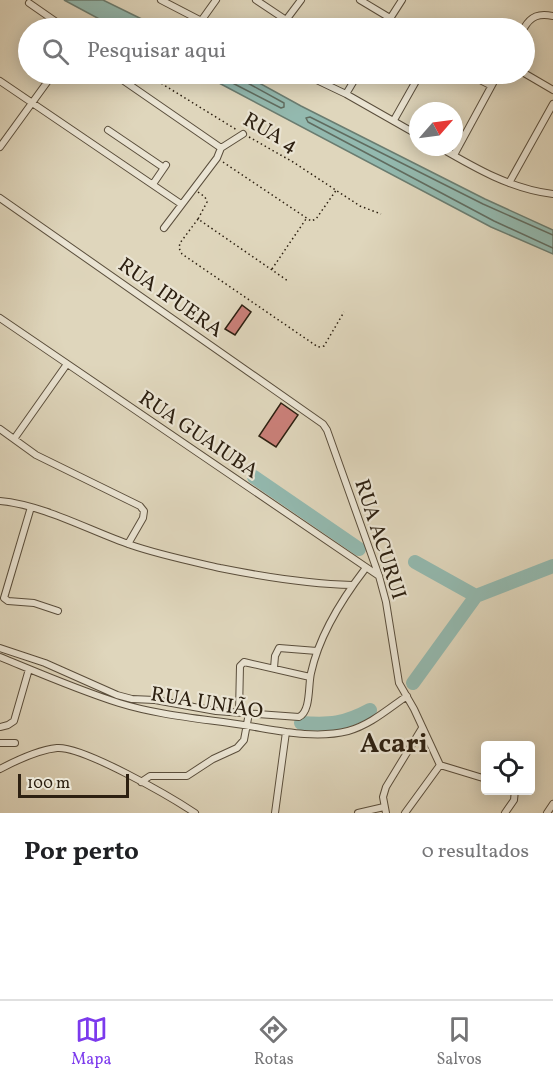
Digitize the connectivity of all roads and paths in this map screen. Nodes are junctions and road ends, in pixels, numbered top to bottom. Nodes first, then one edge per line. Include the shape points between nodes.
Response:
1 (160, 0) edge
2 (216, 0) edge
3 (256, 0) edge
4 (360, 0) edge
5 (402, 0) edge
6 (297, 2) edge
7 (29, 3) dead end
8 (553, 16) edge
9 (51, 18) edge
10 (195, 18) edge
11 (203, 18) edge
12 (282, 18) edge
13 (289, 18) edge
14 (390, 18) joint
15 (532, 18) edge
16 (535, 79) edge
17 (0, 81) edge
18 (46, 84) edge
19 (128, 84) edge
20 (162, 84) edge
21 (325, 84) edge
22 (352, 84) edge
23 (414, 84) edge
24 (490, 85) edge
25 (553, 90) edge
26 (346, 94) junction
27 (32, 103) junction
28 (553, 104) edge
29 (394, 120) junction
30 (409, 129) edge
31 (108, 130) dead end
32 (243, 134) junction
33 (463, 138) edge
34 (0, 147) edge
35 (219, 153) junction
36 (456, 156) edge
37 (509, 183) junction
38 (153, 184) junction
39 (194, 189) junction
40 (337, 189) junction
41 (553, 194) edge
42 (0, 198) edge
43 (182, 204) junction
44 (381, 214) dead end
45 (198, 219) junction
46 (306, 219) junction
47 (164, 228) dead end
48 (272, 269) junction
49 (288, 281) dead end
50 (344, 312) dead end
51 (0, 318) edge
52 (67, 364) junction
53 (323, 424) joint
54 (0, 429) edge
55 (14, 439) junction
56 (0, 501) edge
57 (32, 507) junction
58 (128, 544) junction
59 (365, 569) junction
60 (379, 576) junction
61 (352, 585) junction
62 (58, 611) dead end
63 (0, 648) edge
64 (317, 651) junction
65 (0, 657) edge
66 (274, 668) junction
67 (29, 669) junction
68 (64, 672) junction
69 (310, 677) junction
70 (82, 680) junction
71 (59, 682) junction
72 (80, 689) junction
73 (407, 696) junction
74 (239, 712) junction
75 (249, 713) junction
76 (0, 726) edge
77 (248, 726) junction
78 (422, 728) junction
79 (286, 732) junction
80 (0, 743) edge
81 (15, 743) dead end
82 (440, 765) junction
83 (0, 768) edge
84 (481, 777) edge
85 (141, 782) junction
86 (515, 795) edge
87 (553, 804) edge
88 (385, 810) edge
89 (195, 813) edge
90 (275, 813) edge
91 (358, 813) edge
92 (405, 813) edge
93 (505, 813) edge
94 (547, 813) edge

1 - 10 street
2 - 11 street
3 - 12 street
4 - 14 street
5 - 14 street
6 - 13 street
7 - 9 street
8 - 15 street
16 - 25 street
17 - 27 street
18 - 27 street
19 - 35 street
20 - 32 path, RUA 4
21 - 26 street
22 - 26 street
23 - 29 street
24 - 33 street
26 - 29 street
27 - 34 street
27 - 38 street
28 - 37 street
29 - 30 street
31 - 38 street via 165,166
32 - 35 street
32 - 40 path, RUA 4
35 - 39 street
35 - 46 path
36 - 37 street
37 - 41 street
38 - 43 street
39 - 43 street
39 - 45 path via 207,202
40 - 44 path, RUA 4 via 360,206
40 - 46 path via 314,220
42 - 53 street, RUA IPUERA
43 - 47 street
45 - 48 path
45 - 50 path via 180,243 182,254 318,347 324,346
46 - 48 path
48 - 49 path
51 - 52 street, RUA GUAIUBA
52 - 55 street
52 - 59 street, RUA GUAIUBA
53 - 60 street, RUA ACURUI
54 - 55 street
55 - 58 street via 36,455 140,506 143,518
56 - 57 street
57 - 58 street
57 - 62 street via 4,598
58 - 61 street via 168,557 272,579
59 - 60 street, RUA GUAIUBA
59 - 61 street
60 - 73 street, RUA ACURUI via 399,683
61 - 64 street
63 - 68 street
64 - 66 street via 279,648
64 - 69 street
65 - 67 street, RUA UNIÃO
66 - 69 street
66 - 74 street via 241,663
67 - 71 street, RUA UNIÃO
67 - 76 street via 14,721
68 - 70 street
68 - 71 street
69 - 75 street via 302,716
70 - 72 street
70 - 74 street via 132,699
71 - 72 street, RUA UNIÃO
72 - 77 street, RUA UNIÃO via 138,707
73 - 78 street, RUA ACURUI
73 - 79 street, RUA UNIÃO via 366,724 345,732
74 - 75 street
75 - 77 street
77 - 79 street, RUA UNIÃO
77 - 85 street via 240,745 193,773 150,776
78 - 82 street, RUA ACURUI
78 - 88 street via 386,787
79 - 90 street
80 - 81 street
82 - 84 street
82 - 92 street
83 - 85 street via 57,748 99,760
85 - 89 street
86 - 93 street
87 - 94 street
88 - 91 street

